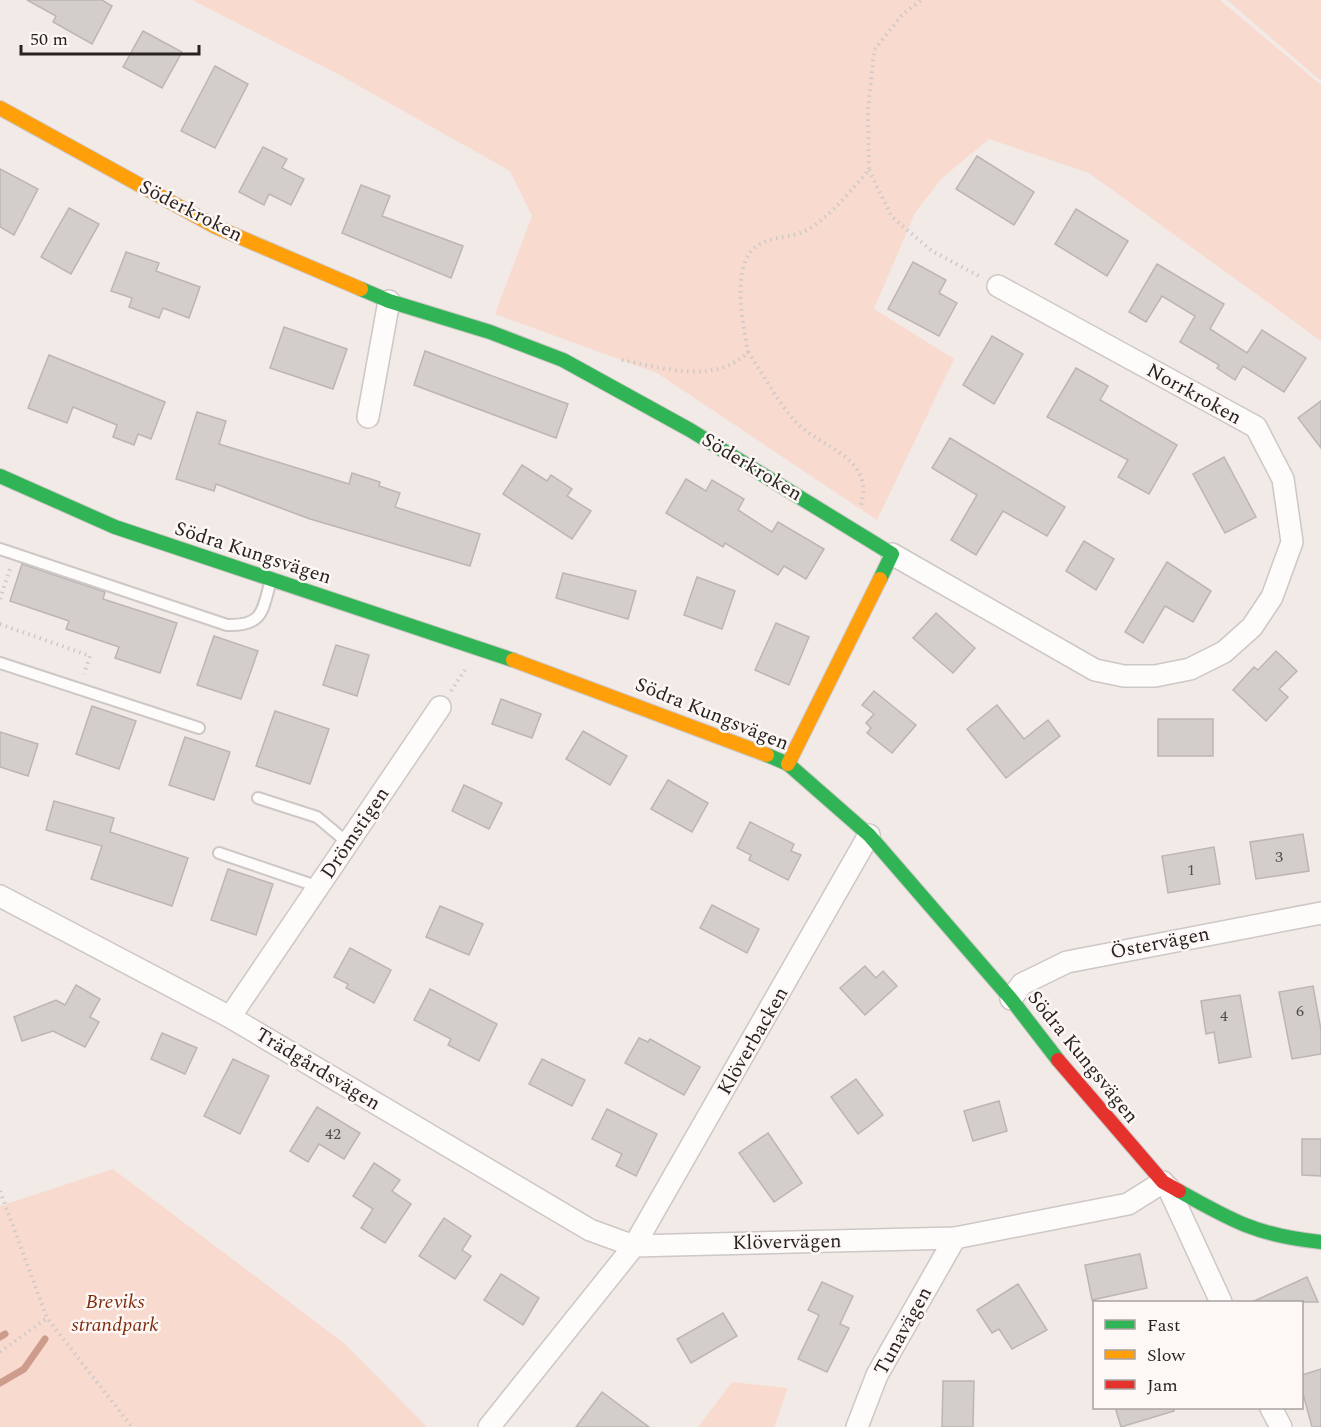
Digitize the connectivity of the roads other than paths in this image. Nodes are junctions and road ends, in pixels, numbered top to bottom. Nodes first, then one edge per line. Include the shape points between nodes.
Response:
1 (0, 108) edge
2 (998, 286) road end
3 (389, 301) junction
4 (368, 417) dead end
5 (0, 476) edge
6 (0, 549) edge
7 (892, 554) junction
8 (272, 580) junction
9 (0, 663) edge
10 (440, 707) road end
11 (199, 728) dead end
12 (788, 764) junction
13 (258, 798) dead end
14 (869, 835) junction
15 (348, 843) junction
16 (219, 853) dead end
17 (319, 887) junction
18 (0, 896) edge
19 (1321, 913) edge
20 (1011, 999) junction
21 (230, 1017) junction
22 (1165, 1184) junction
23 (956, 1238) junction
24 (1321, 1242) edge
25 (634, 1246) junction
26 (1221, 1301) edge
27 (1272, 1409) edge
28 (489, 1427) edge
29 (858, 1427) edge
30 (1281, 1427) edge

1 - 3 street, Söderkroken via 216,227
2 - 7 street, Norrkroken via 1256,428 1283,479 1292,542 1272,597 1252,627 1224,652 1190,669 1155,676 1124,676 1095,670
3 - 4 street
3 - 7 street, Söderkroken via 490,332 563,360 690,430
5 - 8 street, Södra Kungsvägen via 115,527
6 - 8 lane via 227,625 247,626 259,617
7 - 12 street
8 - 12 street, Södra Kungsvägen via 480,648 741,743
9 - 11 lane
10 - 15 street, Drömstigen
12 - 14 street, Södra Kungsvägen
13 - 15 lane via 317,817
14 - 20 street, Södra Kungsvägen
14 - 25 street, Klöverbacken
15 - 17 street, Drömstigen
16 - 17 lane
17 - 21 street, Drömstigen
18 - 21 street, Trädgårdsvägen
19 - 20 street, Östervägen via 1067,962 1022,984
20 - 22 street, Södra Kungsvägen via 1077,1084
21 - 25 street, Trädgårdsvägen via 590,1230
22 - 23 street, Klövervägen via 1128,1204
22 - 24 street, Södra Kungsvägen via 1236,1223 1282,1238
22 - 26 street
23 - 25 street, Klövervägen
23 - 29 street, Tunavägen via 877,1375
25 - 28 street
27 - 30 street

